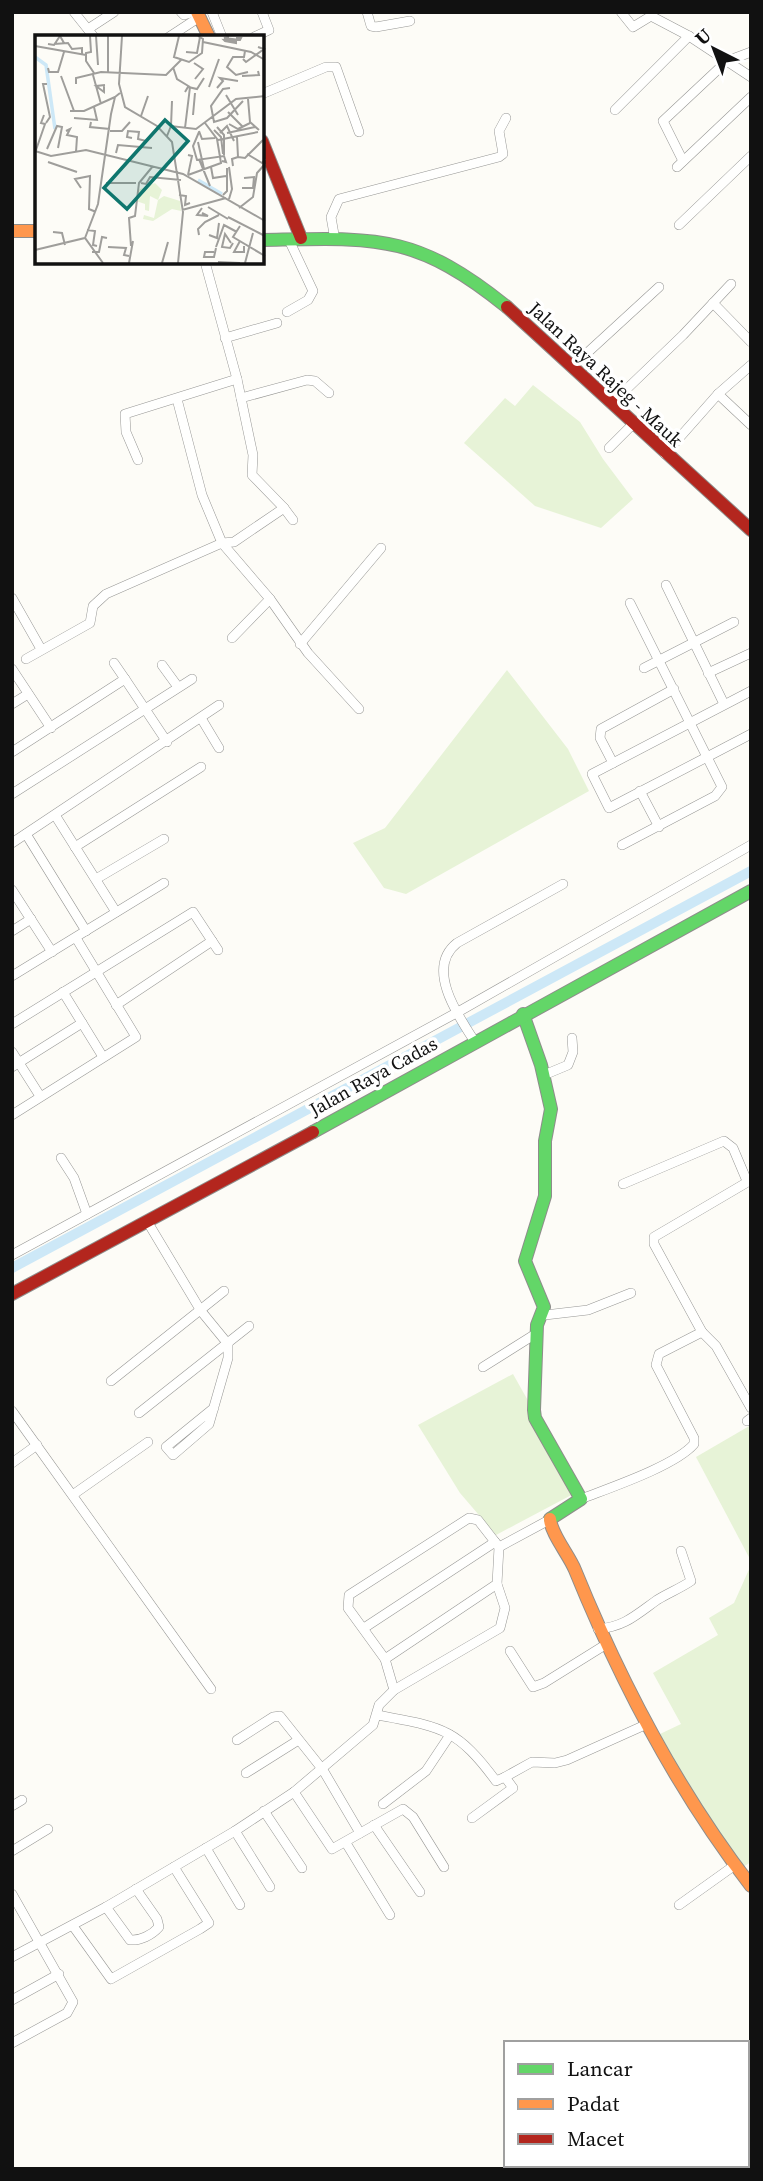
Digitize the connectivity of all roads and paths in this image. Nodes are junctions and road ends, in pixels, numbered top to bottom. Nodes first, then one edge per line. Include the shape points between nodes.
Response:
1 (74, 12) edge
2 (114, 12) edge
3 (181, 12) edge
4 (212, 12) edge
5 (367, 12) edge
6 (621, 12) edge
7 (264, 13) edge
8 (196, 14) edge
9 (410, 22) dead end
10 (91, 33) edge
11 (171, 35) edge
12 (208, 35) edge
13 (221, 35) edge
14 (258, 35) edge
15 (689, 37) junction
16 (751, 52) edge
17 (726, 61) junction
18 (751, 77) edge
19 (264, 93) edge
20 (751, 97) edge
21 (615, 110) dead end
22 (506, 118) dead end
23 (359, 132) dead end
24 (264, 147) edge
25 (750, 158) edge
26 (679, 225) dead end
27 (12, 231) edge
28 (35, 231) edge
29 (295, 239) junction
30 (264, 240) edge
31 (335, 240) junction
32 (206, 264) edge
33 (731, 284) dead end
34 (659, 288) dead end
35 (713, 303) junction
36 (288, 312) dead end
37 (277, 323) dead end
38 (225, 338) junction
39 (751, 342) edge
40 (574, 365) junction
41 (751, 365) edge
42 (237, 379) junction
43 (329, 393) dead end
44 (718, 394) junction
45 (241, 398) junction
46 (177, 399) junction
47 (611, 404) junction
48 (633, 424) junction
49 (751, 425) edge
50 (609, 448) dead end
51 (665, 454) junction
52 (138, 460) dead end
53 (284, 508) junction
54 (293, 520) dead end
55 (751, 530) edge
56 (222, 543) junction
57 (381, 548) dead end
58 (666, 585) dead end
59 (12, 598) edge
60 (270, 599) junction
61 (630, 603) dead end
62 (734, 622) dead end
63 (232, 638) dead end
64 (695, 642) junction
65 (300, 643) junction
66 (41, 649) junction
67 (751, 653) edge
68 (26, 659) dead end
69 (660, 660) junction
70 (114, 663) dead end
71 (162, 664) dead end
72 (644, 668) dead end
73 (12, 669) edge
74 (708, 673) junction
75 (125, 679) junction
76 (192, 679) dead end
77 (178, 687) junction
78 (674, 689) junction
79 (751, 691) edge
80 (28, 694) junction
81 (12, 704) edge
82 (724, 704) junction
83 (219, 705) dead end
84 (359, 709) dead end
85 (146, 710) junction
86 (201, 719) junction
87 (690, 722) junction
88 (51, 728) junction
89 (751, 734) edge
90 (167, 741) junction
91 (219, 748) dead end
92 (12, 752) edge
93 (707, 757) junction
94 (613, 763) junction
95 (201, 767) dead end
96 (640, 791) junction
97 (12, 794) edge
98 (55, 815) junction
99 (659, 827) junction
100 (26, 834) junction
101 (164, 839) dead end
102 (12, 843) edge
103 (622, 845) dead end
104 (751, 845) edge
105 (75, 847) junction
106 (96, 879) junction
107 (164, 883) dead end
108 (563, 884) dead end
109 (12, 890) edge
110 (751, 891) edge
111 (117, 912) junction
112 (31, 919) junction
113 (12, 931) edge
114 (86, 931) junction
115 (76, 938) junction
116 (52, 952) junction
117 (96, 972) junction
118 (12, 976) edge
119 (63, 992) junction
120 (116, 1004) junction
121 (458, 1013) junction
122 (523, 1014) junction
123 (82, 1023) junction
124 (12, 1024) edge
125 (472, 1038) junction
126 (572, 1038) dead end
127 (12, 1052) edge
128 (103, 1057) junction
129 (16, 1065) edge
130 (544, 1075) junction
131 (40, 1096) junction
132 (12, 1115) edge
133 (61, 1158) dead end
134 (749, 1180) edge
135 (623, 1184) dead end
136 (88, 1214) junction
137 (147, 1221) junction
138 (12, 1255) edge
139 (224, 1292) dead end
140 (13, 1293) edge
141 (631, 1293) dead end
142 (201, 1311) junction
143 (545, 1315) junction
144 (249, 1326) dead end
145 (702, 1332) junction
146 (537, 1333) junction
147 (228, 1344) junction
148 (483, 1367) dead end
149 (111, 1381) dead end
150 (214, 1408) junction
151 (751, 1408) edge
152 (12, 1411) edge
153 (139, 1413) dead end
154 (148, 1442) dead end
155 (37, 1445) junction
156 (12, 1463) edge
157 (74, 1494) junction
158 (581, 1499) junction
159 (549, 1520) junction
160 (497, 1545) junction
161 (681, 1551) dead end
162 (497, 1584) junction
163 (364, 1628) junction
164 (598, 1629) junction
165 (605, 1646) junction
166 (510, 1651) dead end
167 (385, 1659) junction
168 (211, 1689) dead end
169 (394, 1690) junction
170 (377, 1715) junction
171 (645, 1725) junction
172 (450, 1735) junction
173 (237, 1740) dead end
174 (296, 1741) junction
175 (323, 1770) junction
176 (247, 1773) dead end
177 (505, 1777) junction
178 (294, 1792) junction
179 (22, 1800) dead end
180 (383, 1804) dead end
181 (12, 1806) edge
182 (264, 1811) junction
183 (472, 1818) dead end
184 (374, 1825) junction
185 (48, 1829) dead end
186 (235, 1831) junction
187 (360, 1833) junction
188 (346, 1843) junction
189 (206, 1848) junction
190 (12, 1851) edge
191 (735, 1865) junction
192 (174, 1867) junction
193 (444, 1867) dead end
194 (302, 1868) dead end
195 (751, 1886) edge
196 (270, 1887) dead end
197 (136, 1889) junction
198 (420, 1892) dead end
199 (12, 1894) edge
200 (240, 1905) dead end
201 (679, 1905) dead end
202 (106, 1907) junction
203 (23, 1913) junction
204 (390, 1915) dead end
205 (12, 1919) edge
206 (73, 1926) junction
207 (41, 1942) junction
208 (12, 1957) edge
209 (60, 1974) junction
210 (12, 2000) edge
211 (12, 2043) edge

1 - 10 street
2 - 10 street
3 - 8 street
4 - 13 street
5 - 9 street via 371,26
6 - 15 street via 633,27 651,16
7 - 14 street via 268,30
8 - 11 street
8 - 12 street
15 - 17 street
15 - 21 street
16 - 17 street
17 - 18 street
17 - 20 street via 663,121 680,164
19 - 23 street via 336,67
22 - 31 street via 499,131 503,154 499,157 339,199 331,216
24 - 29 street
25 - 26 street
27 - 28 street
29 - 30 street, Jalan Raya Rajeg - Mauk
29 - 31 street, Jalan Raya Rajeg - Mauk
29 - 36 street via 313,291 308,300
31 - 40 street, Jalan Raya Rajeg - Mauk via 390,242 432,257 474,284
32 - 38 street
33 - 35 street
34 - 40 street
35 - 39 street
35 - 47 street
37 - 38 street
38 - 42 street
40 - 47 street, Jalan Raya Rajeg - Mauk
41 - 44 street
42 - 45 street
42 - 46 street
43 - 45 street via 307,380
44 - 49 street
44 - 51 street
45 - 53 street via 253,455 252,475
46 - 52 street via 125,414 126,432
46 - 56 street via 202,495
47 - 48 street, Jalan Raya Rajeg - Mauk
48 - 50 street
48 - 51 street, Jalan Raya Rajeg - Mauk
51 - 55 street, Jalan Raya Rajeg - Mauk
53 - 54 street
53 - 56 street via 234,542
56 - 60 street
56 - 66 street via 106,594 93,606 90,623
57 - 65 street
58 - 64 street
59 - 66 street
60 - 63 street
60 - 65 street
61 - 69 street
62 - 64 street
64 - 69 street
64 - 74 street
65 - 84 street
66 - 68 street
67 - 74 street
69 - 72 street
69 - 78 street
70 - 75 street
71 - 77 street
73 - 80 street
74 - 82 street
75 - 85 street
75 - 88 street
76 - 77 street
77 - 85 street
78 - 87 street
78 - 94 street via 601,729 600,738
79 - 82 street
80 - 81 street
80 - 88 street
82 - 87 street
83 - 86 street
85 - 90 street
85 - 97 street
86 - 90 street
86 - 91 street
87 - 93 street
87 - 94 street
88 - 92 street
89 - 93 street
90 - 98 street
93 - 96 street
93 - 99 street via 720,780 720,792
94 - 96 street via 591,776 607,807
95 - 105 street
96 - 99 street
98 - 100 street
98 - 105 street
99 - 103 street
100 - 102 street
100 - 114 street
101 - 106 street
104 - 121 street
105 - 106 street
106 - 111 street
107 - 111 street
108 - 121 street via 451,947 442,977
109 - 112 street
110 - 122 street, Jalan Raya Cadas
111 - 114 street
112 - 113 street
112 - 116 street
114 - 115 street
115 - 116 street
115 - 117 street
116 - 118 street
117 - 119 street
117 - 120 street
117 - 120 street via 193,912 215,945
119 - 123 street
119 - 124 street
120 - 128 street via 136,1035
121 - 125 street
121 - 136 street
122 - 125 street, Jalan Raya Cadas via 515,1023
122 - 130 street
123 - 128 street
123 - 129 street
125 - 137 street, Jalan Raya Cadas
126 - 130 street via 568,1065
127 - 129 street
128 - 131 street
129 - 131 street
130 - 143 street via 551,1109 545,1141 545,1196 526,1261 545,1301
131 - 132 street
133 - 136 street
134 - 135 street via 733,1148 724,1141
134 - 145 street via 654,1237
136 - 138 street
137 - 140 street, Jalan Raya Cadas
137 - 142 street
139 - 142 street
141 - 143 street via 588,1310
142 - 147 street
142 - 149 street
143 - 146 street
144 - 147 street
145 - 151 street via 716,1346
145 - 158 street via 659,1354 656,1365 694,1438 691,1447 631,1480
146 - 148 street
146 - 158 street via 535,1418
147 - 150 street
147 - 153 street
150 - 150 street via 209,1424 173,1455 166,1447
152 - 155 street
154 - 157 street
155 - 156 street
155 - 157 street
157 - 168 street
158 - 159 street
159 - 160 street
159 - 164 street via 574,1567
160 - 162 street
160 - 163 street
160 - 163 street via 478,1520 469,1518 347,1598 348,1608
161 - 164 street via 691,1581 630,1621
162 - 167 street
162 - 169 street via 505,1608 500,1628
163 - 167 street
164 - 165 street
165 - 166 street via 533,1687
165 - 171 street
167 - 169 street
169 - 170 street via 379,1705
170 - 172 street via 432,1725
170 - 175 street via 373,1725
171 - 177 street via 567,1760 532,1762
171 - 191 street via 709,1832
172 - 177 street via 474,1751 496,1781
172 - 180 street via 426,1771
173 - 174 street via 278,1716
174 - 175 street
174 - 176 street
175 - 178 street
175 - 187 street
177 - 183 street via 513,1787
178 - 182 street
178 - 188 street via 332,1849
179 - 181 street
182 - 186 street
182 - 194 street
184 - 187 street
184 - 193 street via 399,1809 407,1811
184 - 198 street
185 - 190 street
186 - 189 street
186 - 196 street
187 - 188 street
188 - 204 street
189 - 192 street
189 - 200 street
191 - 195 street
191 - 201 street
192 - 197 street
192 - 206 street via 209,1923 200,1929 111,1979
197 - 202 street
197 - 202 street via 159,1923 144,1938 128,1938
199 - 203 street
202 - 206 street
203 - 205 street
203 - 207 street
206 - 207 street
207 - 208 street
207 - 209 street
209 - 210 street
209 - 211 street via 72,2008

